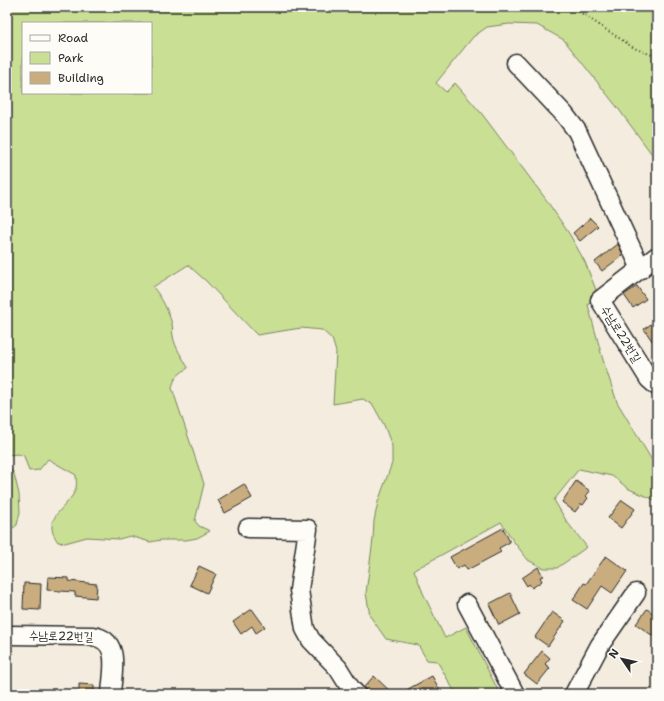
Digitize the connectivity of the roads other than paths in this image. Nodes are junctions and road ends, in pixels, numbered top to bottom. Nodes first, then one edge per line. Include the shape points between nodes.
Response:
1 (516, 63) dead end
2 (657, 256) edge
3 (641, 268) junction
4 (656, 380) edge
5 (248, 528) dead end
6 (636, 593) dead end
7 (467, 604) dead end
8 (7, 635) edge
9 (111, 694) edge
10 (356, 694) edge
11 (515, 694) edge
12 (574, 694) edge

1 - 3 lane via 564,114 577,132
2 - 3 lane, 수남로22번길
3 - 4 lane, 수남로22번길 via 600,300 649,379
5 - 10 lane via 308,529 299,590 305,629
6 - 12 lane via 600,645
7 - 11 lane
8 - 9 lane, 수남로22번길 via 92,636 104,640 109,644 113,656

